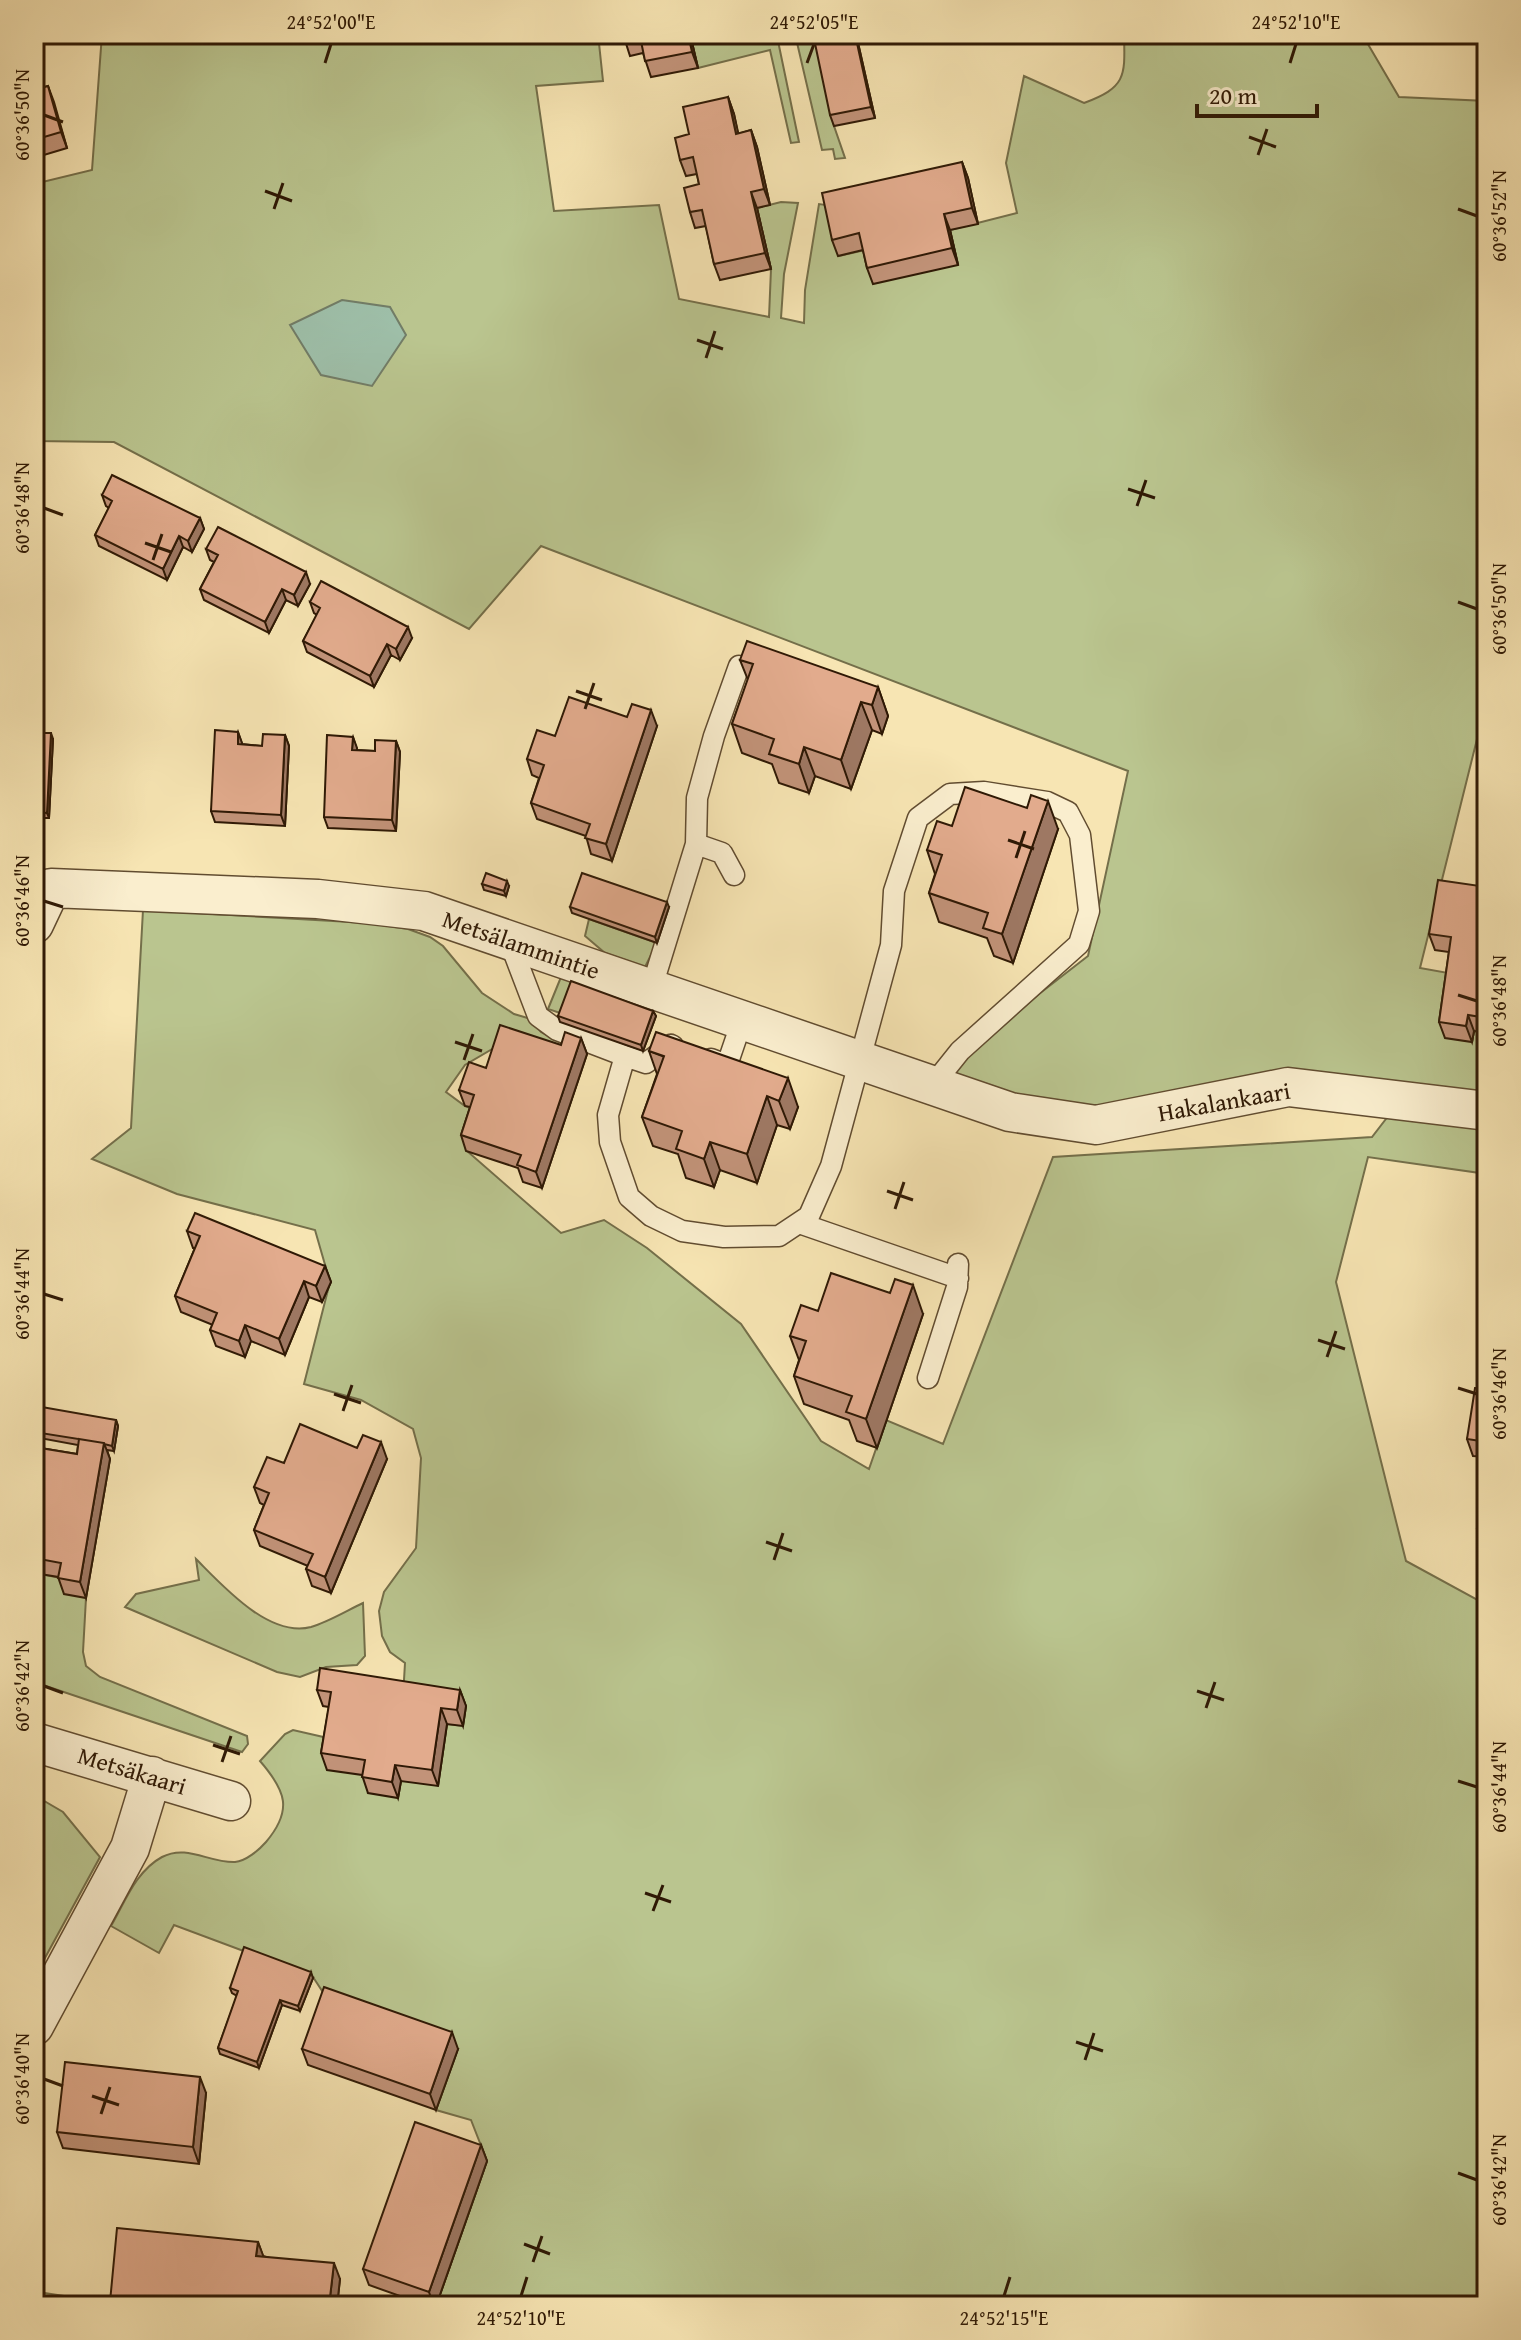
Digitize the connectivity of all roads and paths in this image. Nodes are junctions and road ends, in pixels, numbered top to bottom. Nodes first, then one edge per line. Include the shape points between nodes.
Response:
1 (739, 666) dead end
2 (696, 844) junction
3 (734, 875) dead end
4 (43, 888) edge
5 (34, 924) edge
6 (509, 940) junction
7 (651, 990) junction
8 (742, 1021) junction
9 (625, 1056) junction
10 (860, 1061) junction
11 (936, 1087) junction
12 (1487, 1111) edge
13 (1010, 1112) joint
14 (799, 1223) junction
15 (928, 1378) dead end
16 (34, 1742) edge
17 (152, 1776) junction
18 (231, 1801) dead end
19 (34, 2026) edge

1 - 2 lane via 697,798
2 - 3 lane via 722,853
2 - 7 lane
4 - 5 street, Metsälammintie
4 - 6 street, Metsälammintie via 375,905 424,911
6 - 7 street, Metsälammintie
6 - 9 lane via 538,1016 557,1030
7 - 8 street, Metsälammintie
8 - 9 lane via 727,1065 671,1045 646,1063
8 - 10 street, Metsälammintie
9 - 14 lane via 608,1115 610,1142 629,1197 651,1216 682,1231 779,1236
10 - 11 street, Metsälammintie
10 - 11 lane via 891,945 894,891 918,818 950,794 984,792 1047,802 1068,812 1080,835 1089,911 1079,944 960,1051
10 - 14 lane via 831,1166 809,1216
11 - 13 street, Metsälammintie
12 - 13 street, Hakalankaari via 1288,1087 1096,1125
14 - 15 lane via 864,1238 958,1271
16 - 17 street, Metsäkaari
17 - 18 street, Metsäkaari
17 - 19 street via 130,1848

